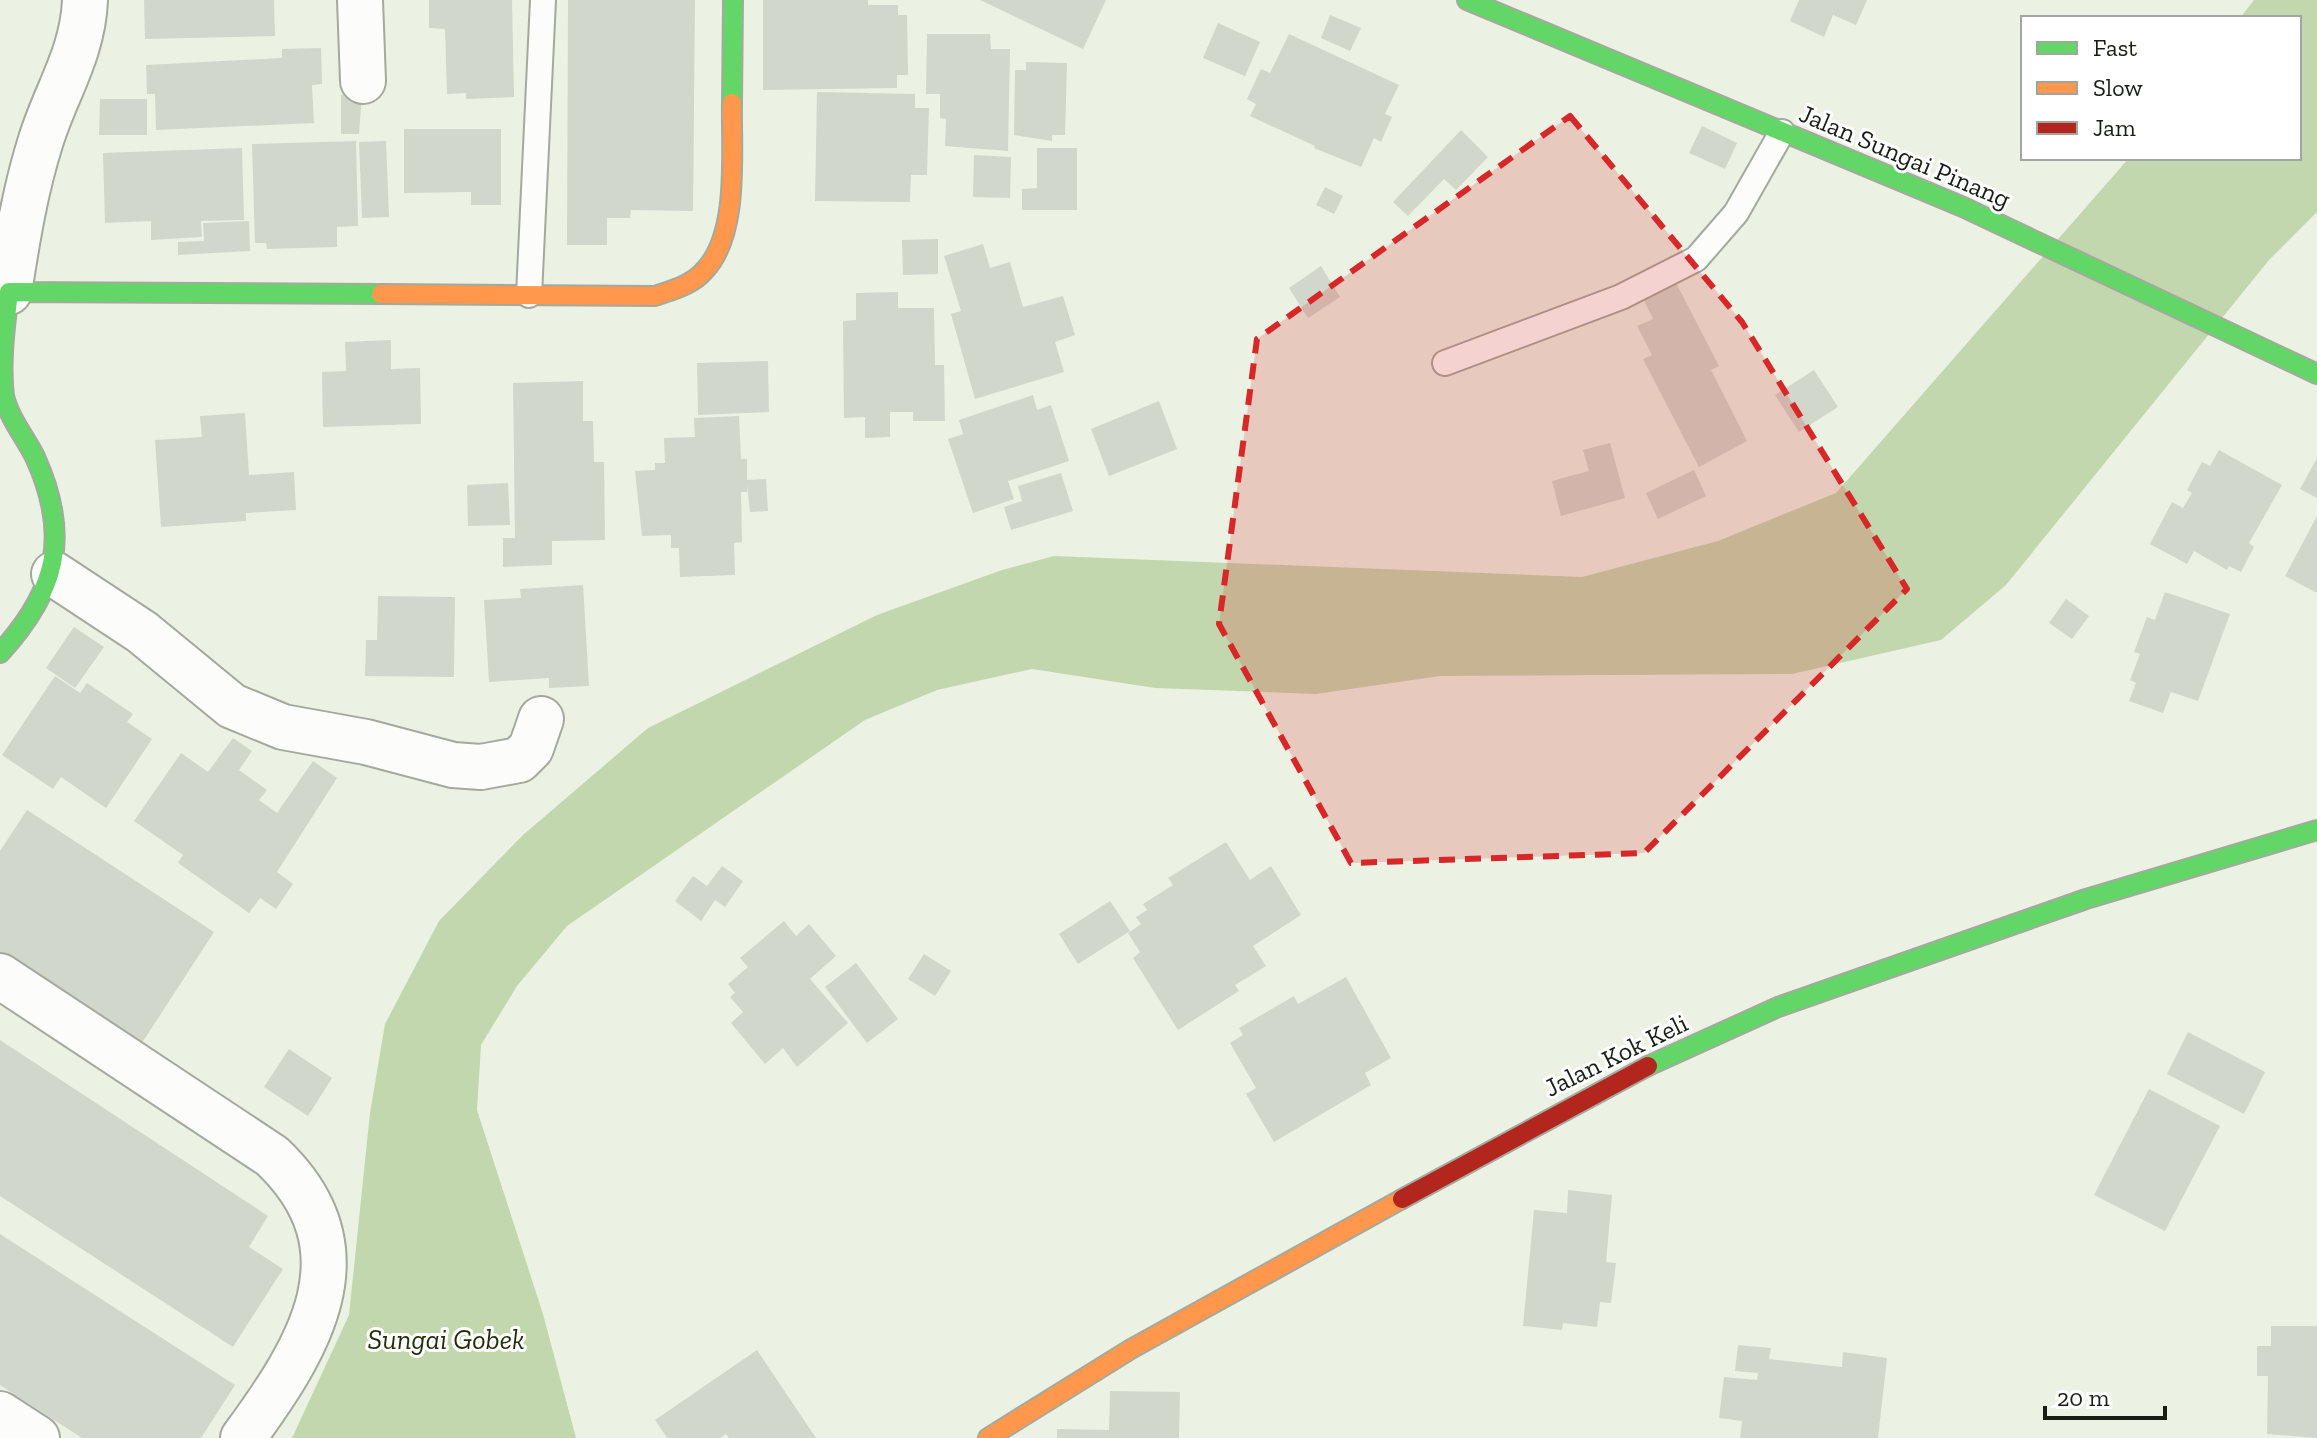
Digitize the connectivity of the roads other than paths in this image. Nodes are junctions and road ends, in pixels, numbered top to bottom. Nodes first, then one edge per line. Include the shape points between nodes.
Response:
1 (85, 0) edge
2 (360, 0) edge
3 (543, 0) edge
4 (733, 0) edge
5 (1467, 0) edge
6 (363, 81) dead end
7 (1782, 132) junction
8 (9, 292) junction
9 (529, 295) junction
10 (1445, 363) dead end
11 (2309, 370) edge
12 (54, 574) junction
13 (0, 653) edge
14 (541, 719) dead end
15 (2317, 830) edge
16 (0, 976) edge
17 (0, 1414) edge
18 (37, 1438) edge
19 (243, 1438) edge
20 (988, 1438) edge

1 - 8 street via 79,46 30,176
2 - 6 street
3 - 9 lane
4 - 9 street via 730,209 705,271 655,296
5 - 7 street, Jalan Sungai Pinang
7 - 10 lane via 1736,213 1696,259 1621,297
7 - 11 street, Jalan Sungai Pinang via 1963,207
8 - 9 street
8 - 12 street via 0,379 45,485 57,535
12 - 13 street via 38,608
12 - 14 street via 142,632 232,706 283,727 481,767 519,760 531,748
15 - 20 street, Jalan Kok Keli via 2086,899 1778,1007 1625,1077 1131,1349
16 - 19 street via 272,1156 295,1178 313,1207 323,1271 320,1304 294,1362
17 - 18 street

